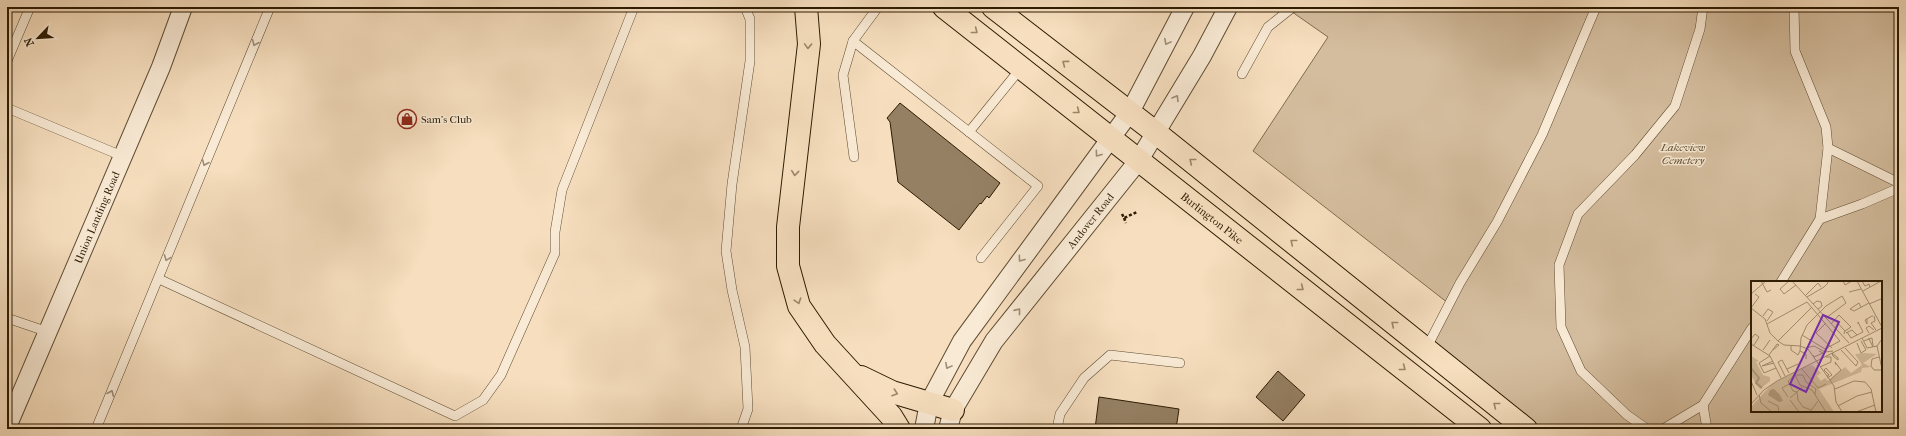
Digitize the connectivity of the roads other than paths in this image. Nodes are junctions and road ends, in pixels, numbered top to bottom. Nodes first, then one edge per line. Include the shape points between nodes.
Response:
1 (30, 7) edge
2 (184, 7) edge
3 (270, 7) edge
4 (634, 7) edge
5 (745, 7) edge
6 (806, 7) edge
7 (878, 7) edge
8 (944, 7) edge
9 (993, 7) edge
10 (1185, 7) edge
11 (1228, 7) edge
12 (1293, 7) edge
13 (1596, 7) edge
14 (1703, 7) edge
15 (1794, 7) edge
16 (853, 41) junction
17 (7, 61) edge
18 (1021, 67) junction
19 (1242, 74) dead end
20 (7, 108) edge
21 (1130, 112) junction
22 (969, 132) junction
23 (1156, 132) junction
24 (1110, 137) junction
25 (1828, 148) junction
26 (122, 156) junction
27 (854, 156) dead end
28 (1139, 160) junction
29 (1899, 183) edge
30 (1899, 188) edge
31 (1820, 219) junction
32 (981, 258) dead end
33 (159, 279) junction
34 (1782, 281) edge
35 (7, 318) edge
36 (1751, 330) edge
37 (48, 332) junction
38 (1426, 350) junction
39 (1180, 363) dead end
40 (848, 370) junction
41 (929, 403) junction
42 (1703, 405) junction
43 (950, 420) edge
44 (7, 427) edge
45 (96, 429) edge
46 (741, 429) edge
47 (899, 429) edge
48 (924, 429) edge
49 (1057, 429) edge
50 (1480, 429) edge
51 (1526, 429) edge
52 (1647, 429) edge
53 (1663, 429) edge
54 (1707, 429) edge

1 - 17 lane
2 - 26 street, Union Landing Road
3 -> 33 lane
4 - 33 lane via 562,190 555,232 555,253 501,375 483,400 454,416
5 - 46 lane via 750,19 750,61 732,184 726,251 745,347 748,409
6 -> 40 highway via 809,44 788,227 788,266 799,306 825,344
7 - 16 lane
8 -> 18 highway, Burlington Pike
21 -> 9 highway
10 -> 21 street
23 -> 11 street, Andover Road
12 - 19 lane via 1268,27
13 - 38 lane via 1542,135
14 - 52 lane via 1700,29 1675,106 1634,155 1578,214 1558,265 1561,327 1581,371 1627,415
15 - 25 lane via 1795,51 1826,127
16 - 22 lane
16 - 27 lane via 843,75
18 - 22 lane
18 -> 24 highway, Burlington Pike
20 - 26 lane
21 - 23 highway
21 - 24 street
22 - 32 lane via 1038,186
23 - 28 street, Andover Road
38 -> 23 highway
24 - 28 highway, Burlington Pike
24 -> 41 street via 962,340
25 - 29 lane
25 - 31 lane
26 - 37 street, Union Landing Road
43 -> 28 street, Andover Road via 994,341
28 -> 50 highway, Burlington Pike
30 - 31 lane
31 - 34 lane
45 -> 33 lane
35 - 37 lane
36 - 42 lane
37 - 44 street, Union Landing Road
51 -> 38 highway
39 - 49 lane via 1110,355 1084,378 1060,414
40 -> 41 highway via 892,392
40 - 47 highway via 891,416
41 - 43 highway
41 - 48 street
42 - 53 lane
42 - 54 lane

